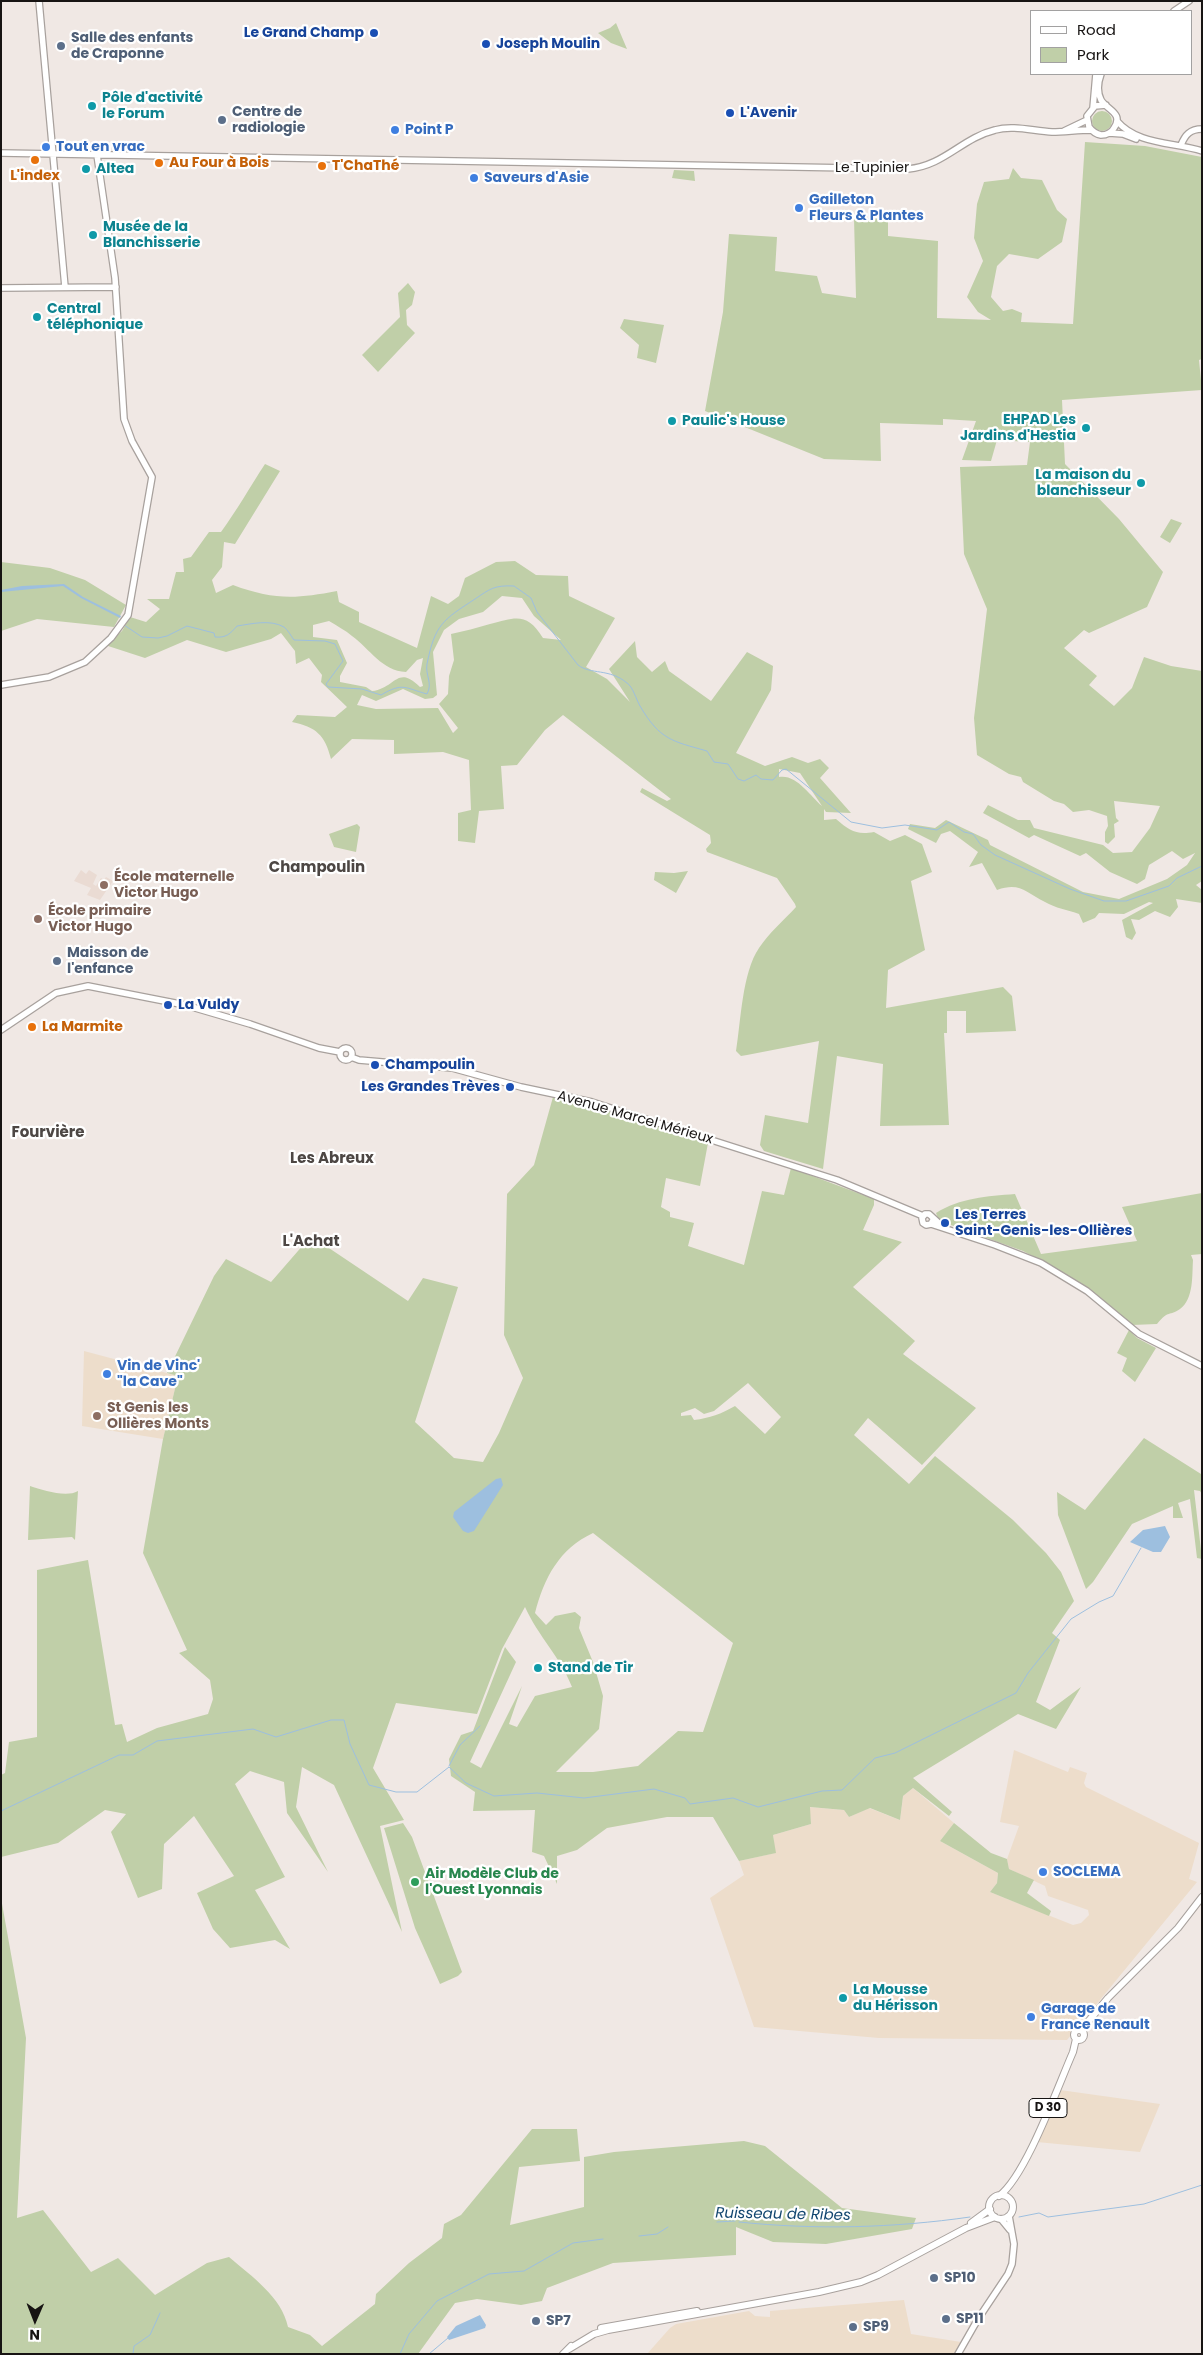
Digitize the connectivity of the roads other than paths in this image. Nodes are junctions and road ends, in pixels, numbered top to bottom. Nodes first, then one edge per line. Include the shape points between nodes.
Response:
1 (39, 1) edge
2 (1189, 1) edge
3 (1176, 10) edge
4 (1096, 75) edge
5 (1101, 75) edge
6 (1106, 105) junction
7 (1092, 108) junction
8 (1087, 120) junction
9 (1117, 120) junction
10 (1202, 129) edge
11 (1091, 130) junction
12 (1060, 132) junction
13 (1109, 133) junction
14 (1154, 141) junction
15 (1181, 145) junction
16 (1202, 151) edge
17 (1, 152) edge
18 (53, 154) junction
19 (97, 155) junction
20 (116, 287) junction
21 (1, 288) edge
22 (64, 288) junction
23 (1, 685) edge
24 (1, 1030) edge
25 (922, 1218) junction
26 (932, 1222) junction
27 (1202, 1366) edge
28 (1202, 1897) edge
29 (1018, 2175) junction
30 (1000, 2196) junction
31 (1010, 2200) junction
32 (990, 2209) junction
33 (1009, 2216) junction
34 (998, 2218) junction
35 (966, 2228) junction
36 (1013, 2236) junction
37 (728, 2308) junction
38 (667, 2314) junction
39 (620, 2323) junction
40 (628, 2327) junction
41 (569, 2348) junction
42 (563, 2354) edge
43 (958, 2354) edge

1 - 18 main road
2 - 3 main road
4 - 7 main road
5 - 6 main road via 1099,93
6 - 7 main road
6 - 9 main road via 1114,111
7 - 8 main road
8 - 11 main road
8 - 12 main road
9 - 13 main road
9 - 14 main road via 1132,133
10 - 15 main road via 1190,131
11 - 12 main road, Le Tupinier
11 - 13 main road via 1099,135
12 - 19 main road, Le Tupinier via 1013,128 996,130 981,135 939,161 918,168
13 - 14 main road
14 - 15 main road
15 - 16 main road
17 - 18 main road, Le Tupinier
18 - 19 main road, Le Tupinier
18 - 22 main road
19 - 20 main road
20 - 22 main road
20 - 23 main road via 124,420 152,477 132,606 123,625 92,656 71,669 39,680
21 - 22 main road
24 - 25 main road, Avenue Marcel Mérieux via 56,993 88,986 185,1005 340,1052 343,1060 351,1057 452,1068 592,1102 837,1180
25 - 26 main road via 924,1224
25 - 26 main road via 929,1214
26 - 27 main road via 1041,1263 1087,1291 1139,1334
28 - 29 main road, D 30 via 1081,2030 1084,2038 1076,2039
29 - 30 main road, D 30
29 - 31 main road, D 30
30 - 31 main road
30 - 32 main road via 992,2199
31 - 33 main road via 1013,2209
32 - 34 main road
32 - 35 main road
33 - 34 main road
33 - 36 main road
34 - 35 main road
34 - 36 main road via 1007,2224
35 - 37 main road via 861,2282
36 - 43 main road via 1014,2254 1008,2274
37 - 38 main road
37 - 40 main road
38 - 39 main road
38 - 40 main road via 631,2323
39 - 40 main road
39 - 41 main road via 590,2333
40 - 41 main road via 594,2334
41 - 42 main road

